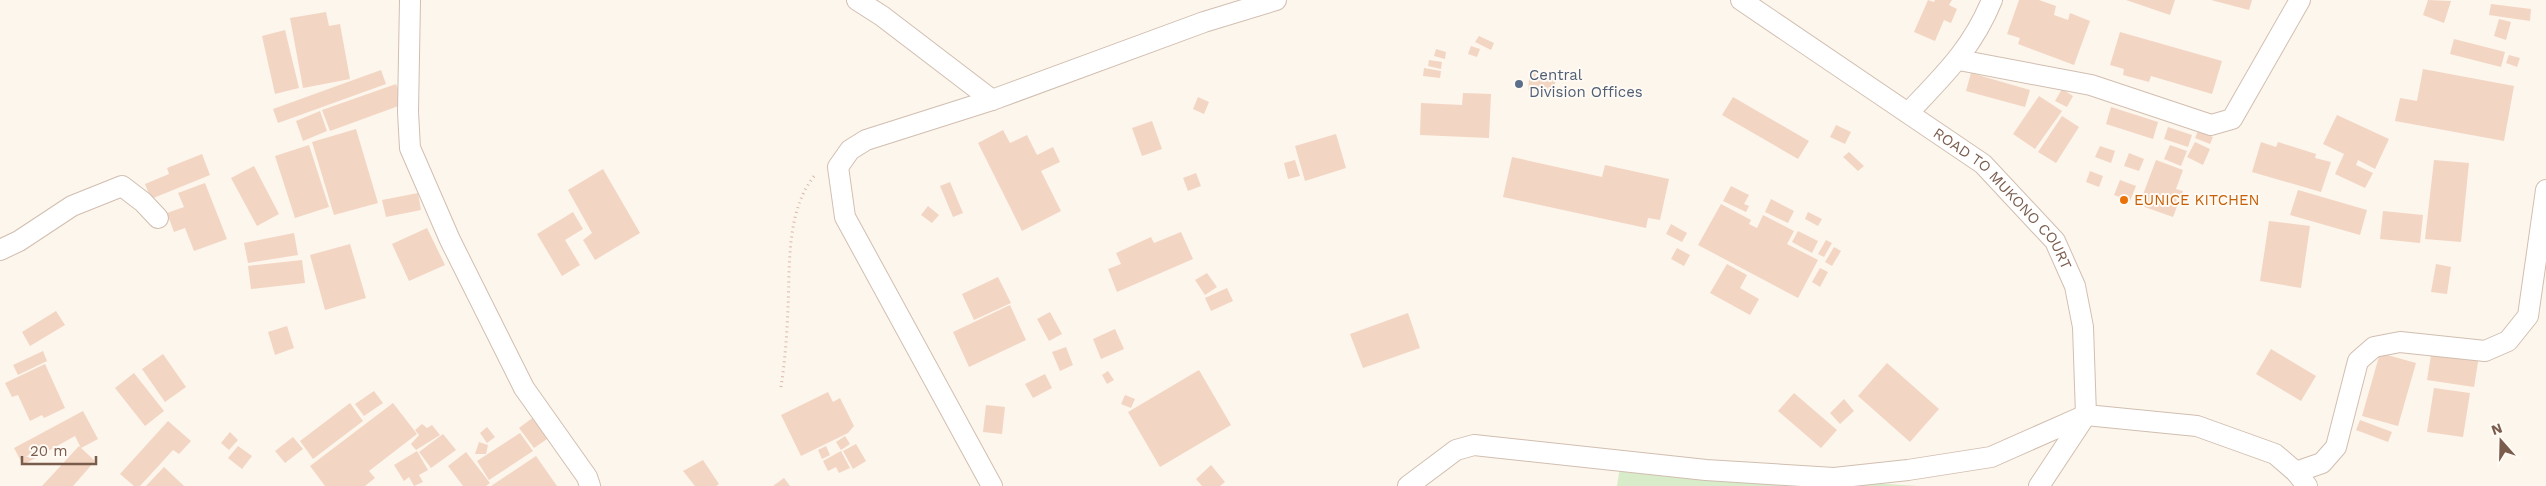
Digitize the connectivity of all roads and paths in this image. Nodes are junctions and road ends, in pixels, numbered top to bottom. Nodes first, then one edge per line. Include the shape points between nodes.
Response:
1 (410, 0) edge
2 (857, 0) edge
3 (1276, 0) edge
4 (1742, 0) edge
5 (1992, 0) edge
6 (2300, 0) edge
7 (881, 8) edge
8 (1959, 60) junction
9 (992, 100) junction
10 (1908, 113) junction
11 (838, 168) junction
12 (2546, 190) edge
13 (158, 218) dead end
14 (0, 250) edge
15 (781, 387) dead end
16 (2086, 415) junction
17 (2302, 479) edge
18 (590, 486) edge
19 (992, 486) edge
20 (1408, 486) edge
21 (2039, 486) edge

1 - 18 street via 410,148 450,240 524,388 587,477
2 - 7 street
3 - 9 street via 1204,22
4 - 10 street, ROAD TO MUKONO COURT
5 - 8 street
6 - 8 street via 2232,119 2211,125 2091,85
7 - 9 street
8 - 10 street
9 - 11 street via 866,140 850,150
10 - 16 street, ROAD TO MUKONO COURT via 1983,164 2055,241 2075,286 2084,327
11 - 15 path via 815,174 805,190 796,217 788,254 788,304
11 - 19 street via 845,217
12 - 17 street via 2528,316 2508,341 2486,351 2400,342 2374,347 2358,361 2336,446 2322,464
13 - 14 street via 122,186 72,206
16 - 17 street via 2196,426 2275,454
16 - 20 street via 1991,456 1834,478 1706,470 1474,445 1456,450
16 - 21 street

